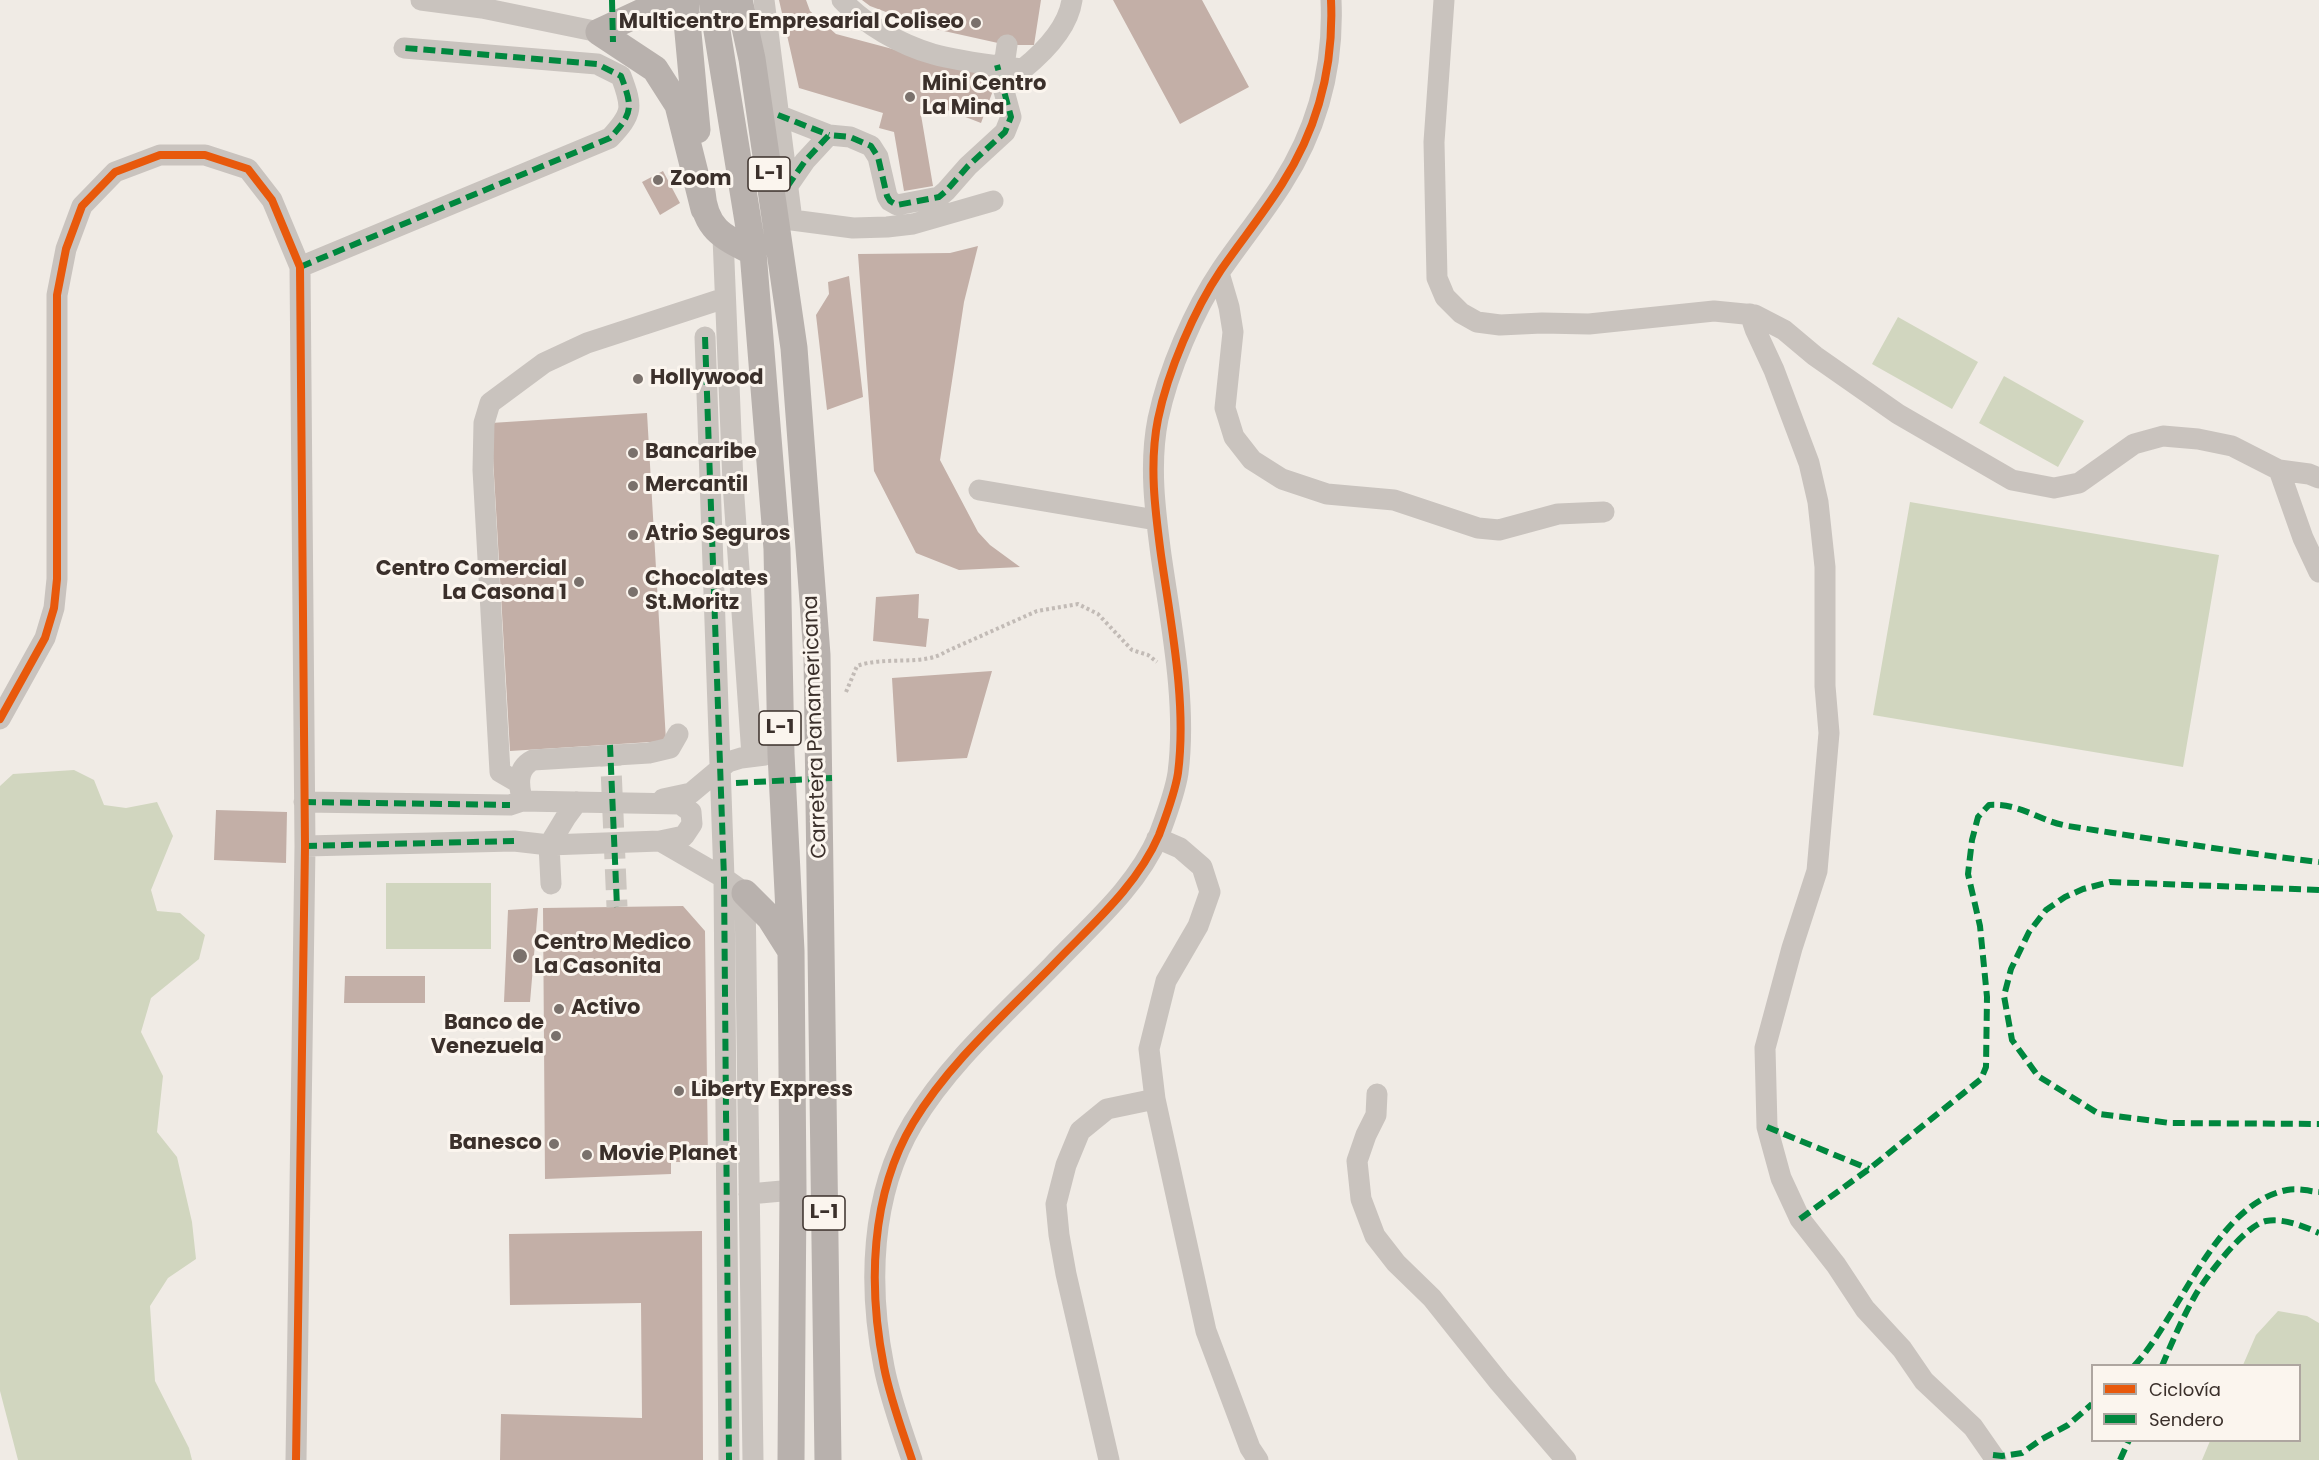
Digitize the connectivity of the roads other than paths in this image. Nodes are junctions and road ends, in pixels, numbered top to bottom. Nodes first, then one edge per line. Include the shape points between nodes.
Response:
1 (421, 0) edge
2 (668, 0) edge
3 (685, 0) edge
4 (712, 0) edge
5 (739, 0) edge
6 (764, 0) edge
7 (842, 0) edge
8 (1072, 0) edge
9 (1331, 0) edge
10 (1444, 0) edge
11 (478, 4) edge
12 (599, 32) junction
13 (1007, 45) dead end
14 (404, 48) dead end
15 (1000, 66) junction
16 (778, 115) junction
17 (829, 135) junction
18 (787, 187) junction
19 (993, 201) dead end
20 (704, 210) junction
21 (792, 220) junction
22 (723, 237) junction
23 (753, 252) junction
24 (300, 267) junction
25 (1219, 273) junction
26 (725, 298) junction
27 (1750, 314) junction
28 (705, 337) dead end
29 (794, 348) junction
30 (2279, 470) junction
31 (2319, 478) edge
32 (980, 490) dead end
33 (1604, 512) dead end
34 (1156, 519) junction
35 (2319, 572) edge
36 (0, 719) edge
37 (678, 734) dead end
38 (781, 754) junction
39 (752, 756) junction
40 (719, 769) junction
41 (517, 796) junction
42 (304, 802) junction
43 (577, 802) junction
44 (649, 803) junction
45 (1157, 838) junction
46 (514, 841) junction
47 (660, 841) junction
48 (549, 845) junction
49 (305, 846) junction
50 (551, 884) dead end
51 (735, 885) junction
52 (791, 951) junction
53 (1377, 1094) dead end
54 (1155, 1099) junction
55 (793, 1190) junction
56 (749, 1194) junction
57 (296, 1460) edge
58 (729, 1460) edge
59 (753, 1460) edge
60 (791, 1460) edge
61 (828, 1460) edge
62 (912, 1460) edge
63 (1109, 1460) edge
64 (1258, 1460) edge
65 (1566, 1460) edge
66 (1996, 1460) edge

1 - 11 street
2 - 12 main road
3 - 20 main road
4 - 23 main road, Carretera Panamericana / L-1
5 - 29 main road, Carretera Panamericana / L-1 via 752,59
6 - 16 street
7 - 15 street via 897,40 933,54
8 - 15 street via 1060,30 1044,52 1023,69
9 - 25 street via 1328,75 1319,109 1284,181
10 - 27 street via 1434,142 1437,278 1445,297 1477,322 1500,325 1589,324 1714,311
11 - 12 street
12 - 20 main road via 655,69 678,105
13 - 15 street
14 - 24 street via 597,64 621,76 630,100 625,122 610,138
15 - 17 street via 1011,117 1005,132 939,197 897,205 886,196 878,158 871,146 850,137
16 - 17 street
16 - 18 street
17 - 18 street via 804,161
18 - 21 street
19 - 21 street via 914,224 886,227 853,228
20 - 22 main road
21 - 29 main road
22 - 23 main road
22 - 26 street
23 - 38 main road, Carretera Panamericana / L-1 via 777,549
24 - 36 street via 272,200 248,169 205,154 160,155 115,172 82,206 66,249 57,295 54,608 45,638
24 - 42 street
25 - 33 street via 1233,332 1225,408 1234,437 1252,460 1282,479 1327,494 1394,500 1478,528 1499,530 1558,514
25 - 34 street via 1188,334 1159,414 1154,444
26 - 39 street
26 - 41 street via 596,340 544,363 490,403 484,423 483,470 500,772
27 - 30 street via 1784,330 1898,414 2012,480 2054,488 2079,483 2133,444 2163,436 2232,446
27 - 66 street via 1809,463 1818,502 1825,567 1829,733 1817,871 1765,1048 1767,1127 1780,1178 1800,1219 1864,1309 1902,1349 1924,1382 1973,1427
28 - 40 street
29 - 61 main road, Carretera Panamericana / L-1 via 817,655
30 - 31 street
30 - 35 street
32 - 34 street
34 - 45 street via 1178,675 1178,775
37 - 41 street via 670,748 649,753 534,760 525,764
38 - 39 street
38 - 52 main road, Carretera Panamericana / L-1
39 - 40 street via 728,762
40 - 44 street via 691,793
40 - 51 street
41 - 42 street
41 - 43 street
41 - 46 street via 505,816 506,832
42 - 49 street
43 - 44 street
43 - 48 street
44 - 47 street via 680,804 691,812 692,824 684,836
45 - 54 street via 1180,848 1202,867 1210,892 1198,926 1166,981 1149,1049
45 - 62 street via 1129,887 959,1061 914,1122 896,1157 876,1236 875,1271 884,1367
46 - 48 street
46 - 49 street
47 - 48 street
47 - 51 street
48 - 50 street
49 - 57 street
51 - 52 main road via 770,918
51 - 56 street
51 - 58 street
52 - 55 main road, Carretera Panamericana / L-1
53 - 65 street via 1376,1115 1357,1161 1361,1199 1375,1236 1432,1298
54 - 63 street via 1107,1109 1080,1131 1056,1204 1066,1274
54 - 64 street via 1206,1331
55 - 56 street
55 - 60 main road, Carretera Panamericana / L-1
56 - 59 street

